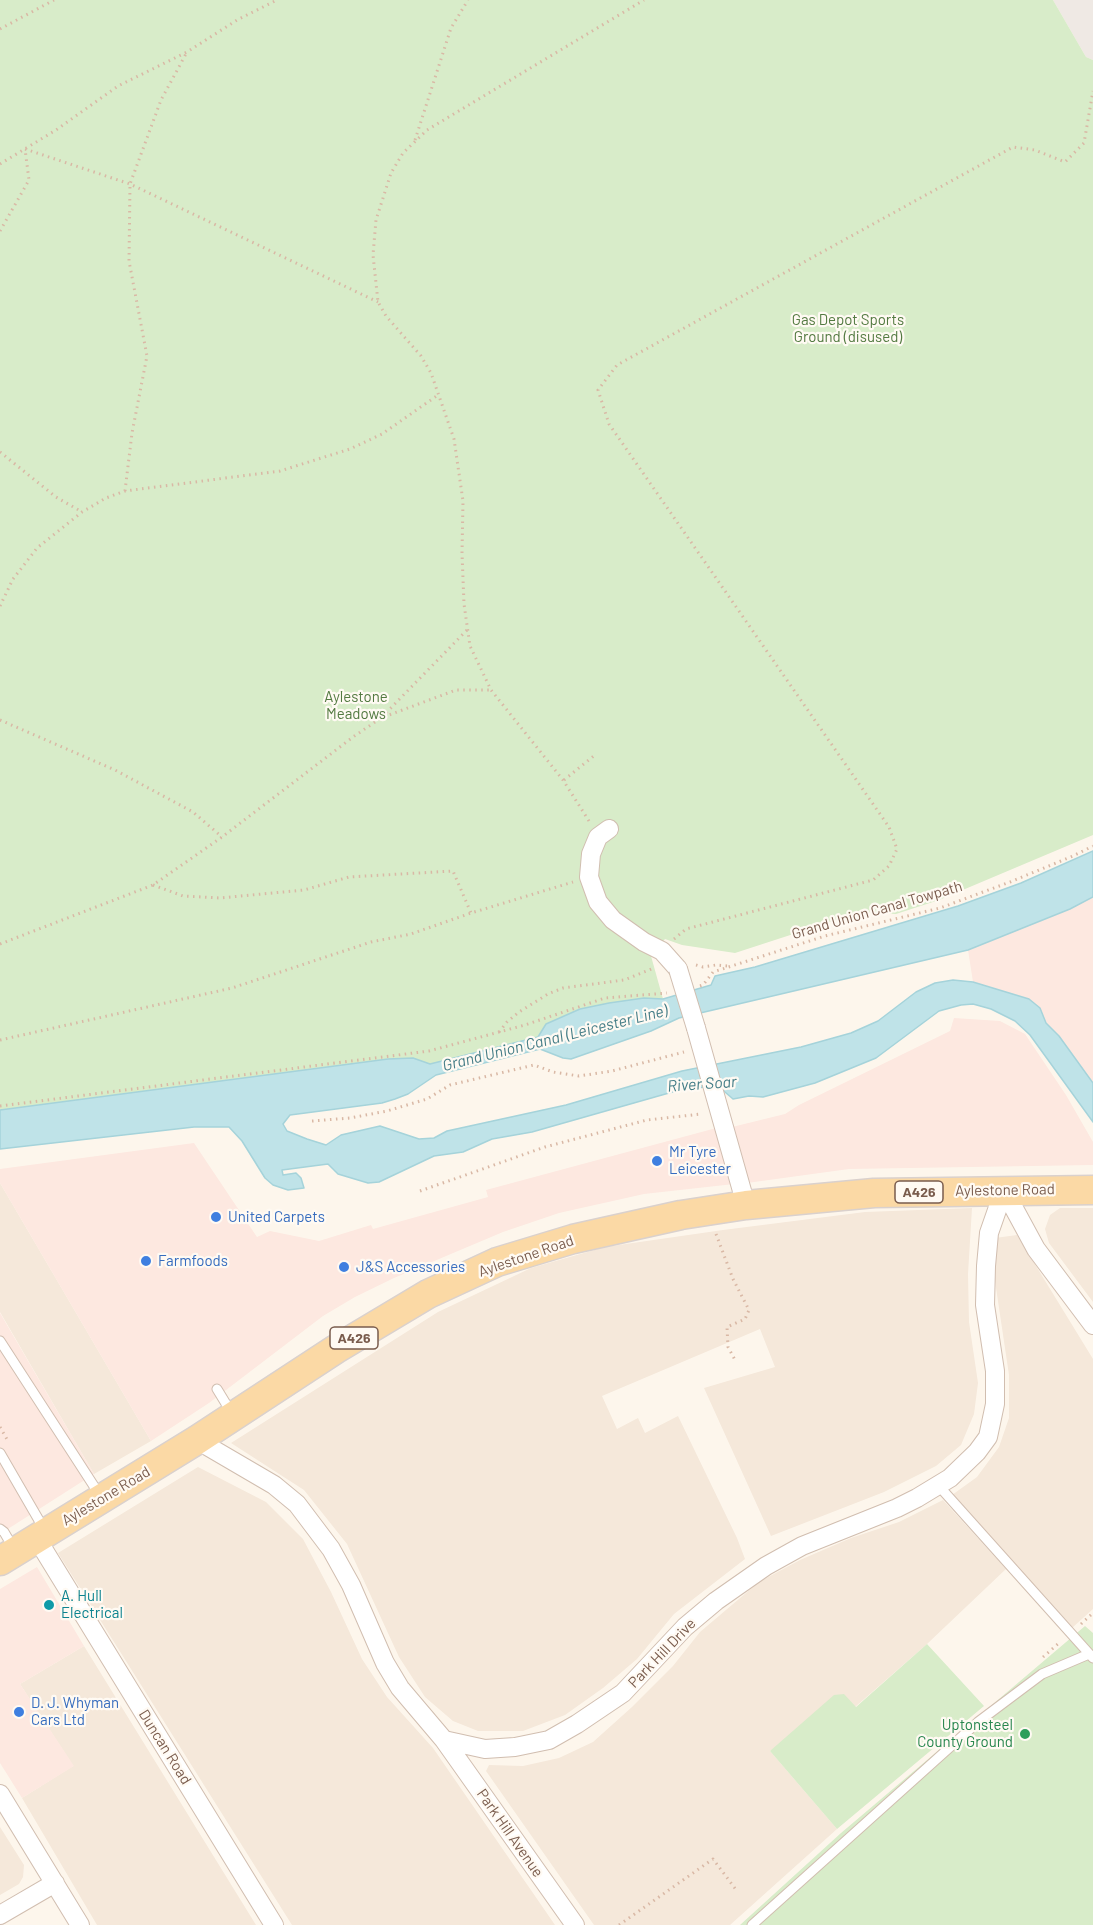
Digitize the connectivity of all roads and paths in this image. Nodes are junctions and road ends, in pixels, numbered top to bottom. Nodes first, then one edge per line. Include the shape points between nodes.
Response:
1 (54, 0) edge
2 (277, 0) edge
3 (468, 0) edge
4 (644, 0) edge
5 (0, 29) edge
6 (187, 52) junction
7 (1093, 91) edge
8 (415, 142) junction
9 (25, 149) junction
10 (0, 164) edge
11 (130, 184) junction
12 (0, 231) edge
13 (378, 302) junction
14 (439, 394) junction
15 (0, 452) edge
16 (125, 491) junction
17 (82, 512) junction
18 (0, 606) edge
19 (468, 630) junction
20 (491, 690) junction
21 (381, 718) junction
22 (0, 720) edge
23 (595, 755) dead end
24 (563, 780) junction
25 (603, 833) joint
26 (222, 837) junction
27 (1093, 846) edge
28 (589, 877) junction
29 (153, 885) junction
30 (471, 913) junction
31 (0, 944) edge
32 (670, 959) junction
33 (732, 966) junction
34 (691, 988) dead end
35 (668, 993) dead end
36 (499, 1032) junction
37 (0, 1040) edge
38 (704, 1052) junction
39 (718, 1104) junction
40 (0, 1106) edge
41 (312, 1121) dead end
42 (1004, 1190) junction
43 (1093, 1190) edge
44 (420, 1191) dead end
45 (746, 1205) junction
46 (715, 1230) dead end
47 (1093, 1325) edge
48 (0, 1341) edge
49 (735, 1360) dead end
50 (217, 1389) dead end
51 (234, 1417) junction
52 (197, 1440) junction
53 (0, 1453) edge
54 (938, 1485) junction
55 (103, 1499) junction
56 (20, 1542) edge
57 (1091, 1656) edge
58 (444, 1740) junction
59 (0, 1794) edge
60 (55, 1883) junction
61 (737, 1891) dead end
62 (0, 1915) edge
63 (80, 1925) edge
64 (274, 1925) edge
65 (575, 1925) edge
66 (619, 1925) edge
67 (752, 1925) edge

1 - 5 path
2 - 6 path
3 - 8 path via 451,28
4 - 8 path via 427,130
6 - 9 path via 118,86
6 - 11 path via 161,100
7 - 32 path via 1084,143 1065,162 1035,150 1012,147 617,365 597,390 609,424 889,827 897,849 889,866 873,880 686,929
8 - 13 path via 391,174 376,220 373,255
9 - 10 path
9 - 11 path
9 - 12 path via 29,180
11 - 13 path
11 - 16 path via 129,261 147,356
13 - 14 path via 421,356
14 - 16 path via 382,434 350,449 280,471
14 - 19 path via 454,439 464,501 462,553
15 - 17 path via 56,498
16 - 17 path
17 - 18 path via 37,548 13,579
19 - 20 path via 470,646
19 - 21 path
20 - 21 path via 456,690
20 - 24 path
21 - 26 path
22 - 26 path via 115,770 193,812
23 - 24 path
24 - 25 path
25 - 28 street via 591,854
26 - 29 path
27 - 33 path, Grand Union Canal Towpath via 940,908 825,936
28 - 30 path
28 - 32 street via 598,902 613,920
29 - 30 path via 183,896 220,898 304,890 349,877 453,871
29 - 31 path
30 - 37 path via 231,988
32 - 33 path via 703,967
32 - 36 path via 624,980 563,988 548,994 519,1012
32 - 38 street, bridge
33 - 34 path via 713,972 703,985
35 - 36 path via 605,998
36 - 40 path via 429,1051
38 - 39 street
38 - 41 path via 579,1076 534,1065 450,1085 427,1099 387,1111
39 - 44 path via 544,1147
39 - 45 street
42 - 43 main road, Aylestone Road / A426
42 - 45 main road, Aylestone Road / A426 via 874,1193
42 - 47 street via 1036,1249
42 - 54 street, Park Hill Drive via 989,1233 985,1305 995,1371 993,1421 977,1452
45 - 51 main road, Aylestone Road / A426 via 573,1239 497,1262 428,1294
46 - 49 path via 749,1310 745,1319 727,1327 728,1347
48 - 55 lane
50 - 51 lane
51 - 52 main road, Aylestone Road / A426
52 - 55 main road, Aylestone Road / A426
52 - 58 street via 274,1485 297,1504 331,1549 400,1688
53 - 56 lane
54 - 57 lane
54 - 58 street, Park Hill Drive via 897,1508 812,1542 766,1566 685,1627 623,1693 549,1740 515,1748 485,1749
55 - 56 main road, Aylestone Road / A426
56 - 64 street, Duncan Road
57 - 67 lane via 1042,1674 978,1722
58 - 65 street, Park Hill Avenue
59 - 60 street
60 - 62 street
60 - 63 street
61 - 66 path via 713,1859

